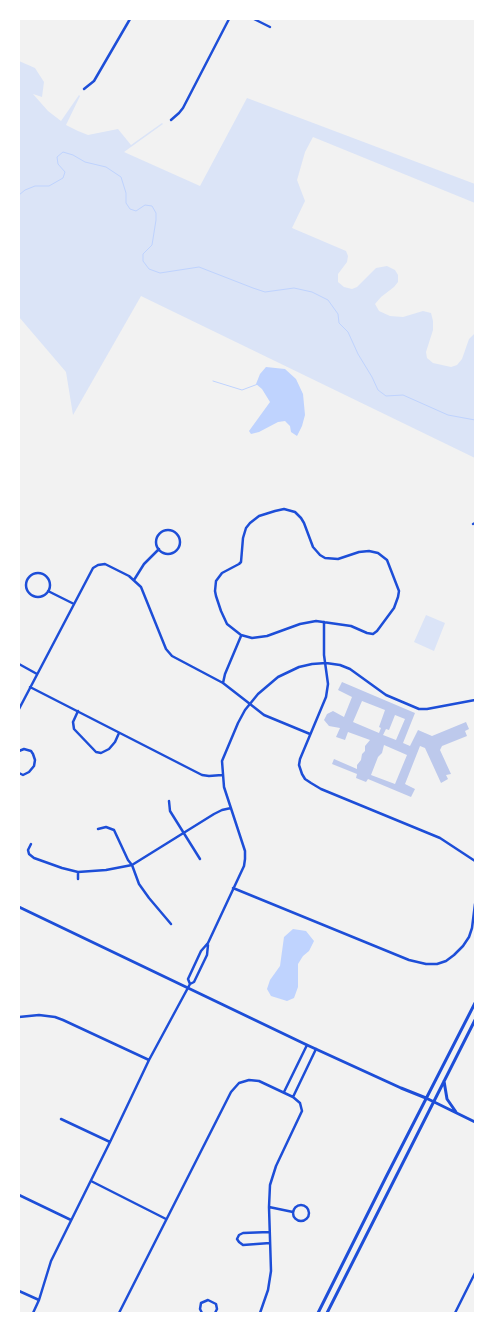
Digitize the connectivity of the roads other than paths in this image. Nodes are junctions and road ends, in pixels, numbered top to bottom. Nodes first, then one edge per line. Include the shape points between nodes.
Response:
1 (130, 19) edge
2 (229, 19) edge
3 (254, 19) edge
4 (270, 27) dead end
5 (84, 89) dead end
6 (171, 120) dead end
7 (159, 550) junction
8 (134, 580) junction
9 (48, 591) junction
10 (74, 604) junction
11 (324, 622) junction
12 (241, 635) junction
13 (326, 663) junction
14 (19, 664) edge
15 (37, 674) junction
16 (223, 683) junction
17 (30, 687) junction
18 (475, 700) edge
19 (250, 704) junction
20 (19, 709) edge
21 (78, 712) junction
22 (120, 733) junction
23 (310, 734) junction
24 (19, 751) edge
25 (19, 773) edge
26 (223, 775) junction
27 (169, 802) dead end
28 (231, 808) junction
29 (98, 829) dead end
30 (184, 833) junction
31 (31, 844) dead end
32 (200, 859) dead end
33 (474, 859) edge
34 (132, 865) junction
35 (78, 872) junction
36 (78, 879) dead end
37 (233, 888) junction
38 (475, 904) edge
39 (19, 907) edge
40 (171, 924) dead end
41 (208, 943) junction
42 (189, 986) junction
43 (475, 1003) edge
44 (19, 1017) edge
45 (475, 1020) edge
46 (308, 1045) junction
47 (316, 1049) junction
48 (149, 1060) junction
49 (444, 1080) junction
50 (284, 1092) junction
51 (293, 1096) junction
52 (426, 1098) junction
53 (433, 1102) junction
54 (457, 1113) junction
55 (61, 1119) dead end
56 (475, 1122) edge
57 (110, 1142) junction
58 (91, 1181) junction
59 (19, 1195) edge
60 (269, 1207) junction
61 (293, 1212) junction
62 (166, 1219) junction
63 (71, 1220) junction
64 (269, 1232) junction
65 (270, 1243) junction
66 (475, 1273) edge
67 (19, 1291) edge
68 (39, 1300) junction
69 (33, 1313) edge
70 (119, 1313) edge
71 (202, 1313) edge
72 (217, 1313) edge
73 (260, 1313) edge
74 (318, 1313) edge
75 (327, 1313) edge
76 (455, 1313) edge

1 - 5 street via 94,80
2 - 6 street via 183,108
3 - 4 street
7 - 7 street via 168,554 178,550 180,540 172,530 162,531 157,536
7 - 8 street via 144,564
8 - 10 street via 105,564 95,566
8 - 16 street via 141,587 168,652 177,660
9 - 9 street via 50,582 46,576 37,572 31,574 25,585 27,592 40,597
9 - 10 street
10 - 15 street
11 - 12 street via 310,622 259,638
11 - 12 street via 352,626 373,634 398,598 393,574 386,560 374,552 365,551 334,560 325,558 313,547 301,518 289,510 279,510 259,516 250,523 242,538 241,562 216,581 215,591 227,624
11 - 13 street
12 - 16 street
13 - 18 street via 350,669 386,695 418,709
13 - 19 street via 305,666 278,677
13 - 23 street via 326,697
14 - 15 street
15 - 17 street
16 - 19 street
17 - 20 street
17 - 21 street
19 - 23 street via 264,716
19 - 26 street via 226,749 222,761
21 - 22 street
21 - 22 street via 73,722 74,729 96,752 110,749
22 - 26 street via 202,775
23 - 33 street via 299,765 311,784 431,834
24 - 25 street via 31,751 36,760 29,772
26 - 28 street
27 - 30 street via 170,811
28 - 30 street via 214,814
28 - 37 street via 245,851 244,866
29 - 34 street via 114,830
30 - 32 street
30 - 34 street
31 - 35 street via 28,850 34,858
34 - 35 street
34 - 40 street via 139,884
35 - 36 street
37 - 38 street via 401,957 426,964 446,961 463,946 472,928
37 - 41 street
39 - 42 street
41 - 42 street via 207,955
41 - 42 street via 188,979
42 - 46 street
42 - 48 street
43 - 52 street
44 - 48 street via 55,1017
45 - 49 street
46 - 47 street
46 - 50 street
47 - 51 street
47 - 52 street
48 - 57 street
49 - 53 street
49 - 54 street via 447,1099
50 - 51 street
50 - 62 street via 255,1080 244,1081 230,1092
51 - 60 street via 300,1103 302,1112 276,1166 270,1185
52 - 53 street
52 - 74 street
53 - 54 street
53 - 75 street
54 - 56 street
55 - 57 street
57 - 58 street
58 - 62 street
58 - 63 street
59 - 63 street
60 - 61 street
60 - 64 street
61 - 61 street via 300,1222 309,1214 308,1208 301,1205
62 - 70 street
63 - 68 street via 51,1261
64 - 65 street
64 - 65 street via 243,1233 237,1239 244,1245
65 - 73 street via 270,1280
66 - 76 street
67 - 68 street
68 - 69 street
71 - 72 street via 201,1303 208,1300 216,1304

